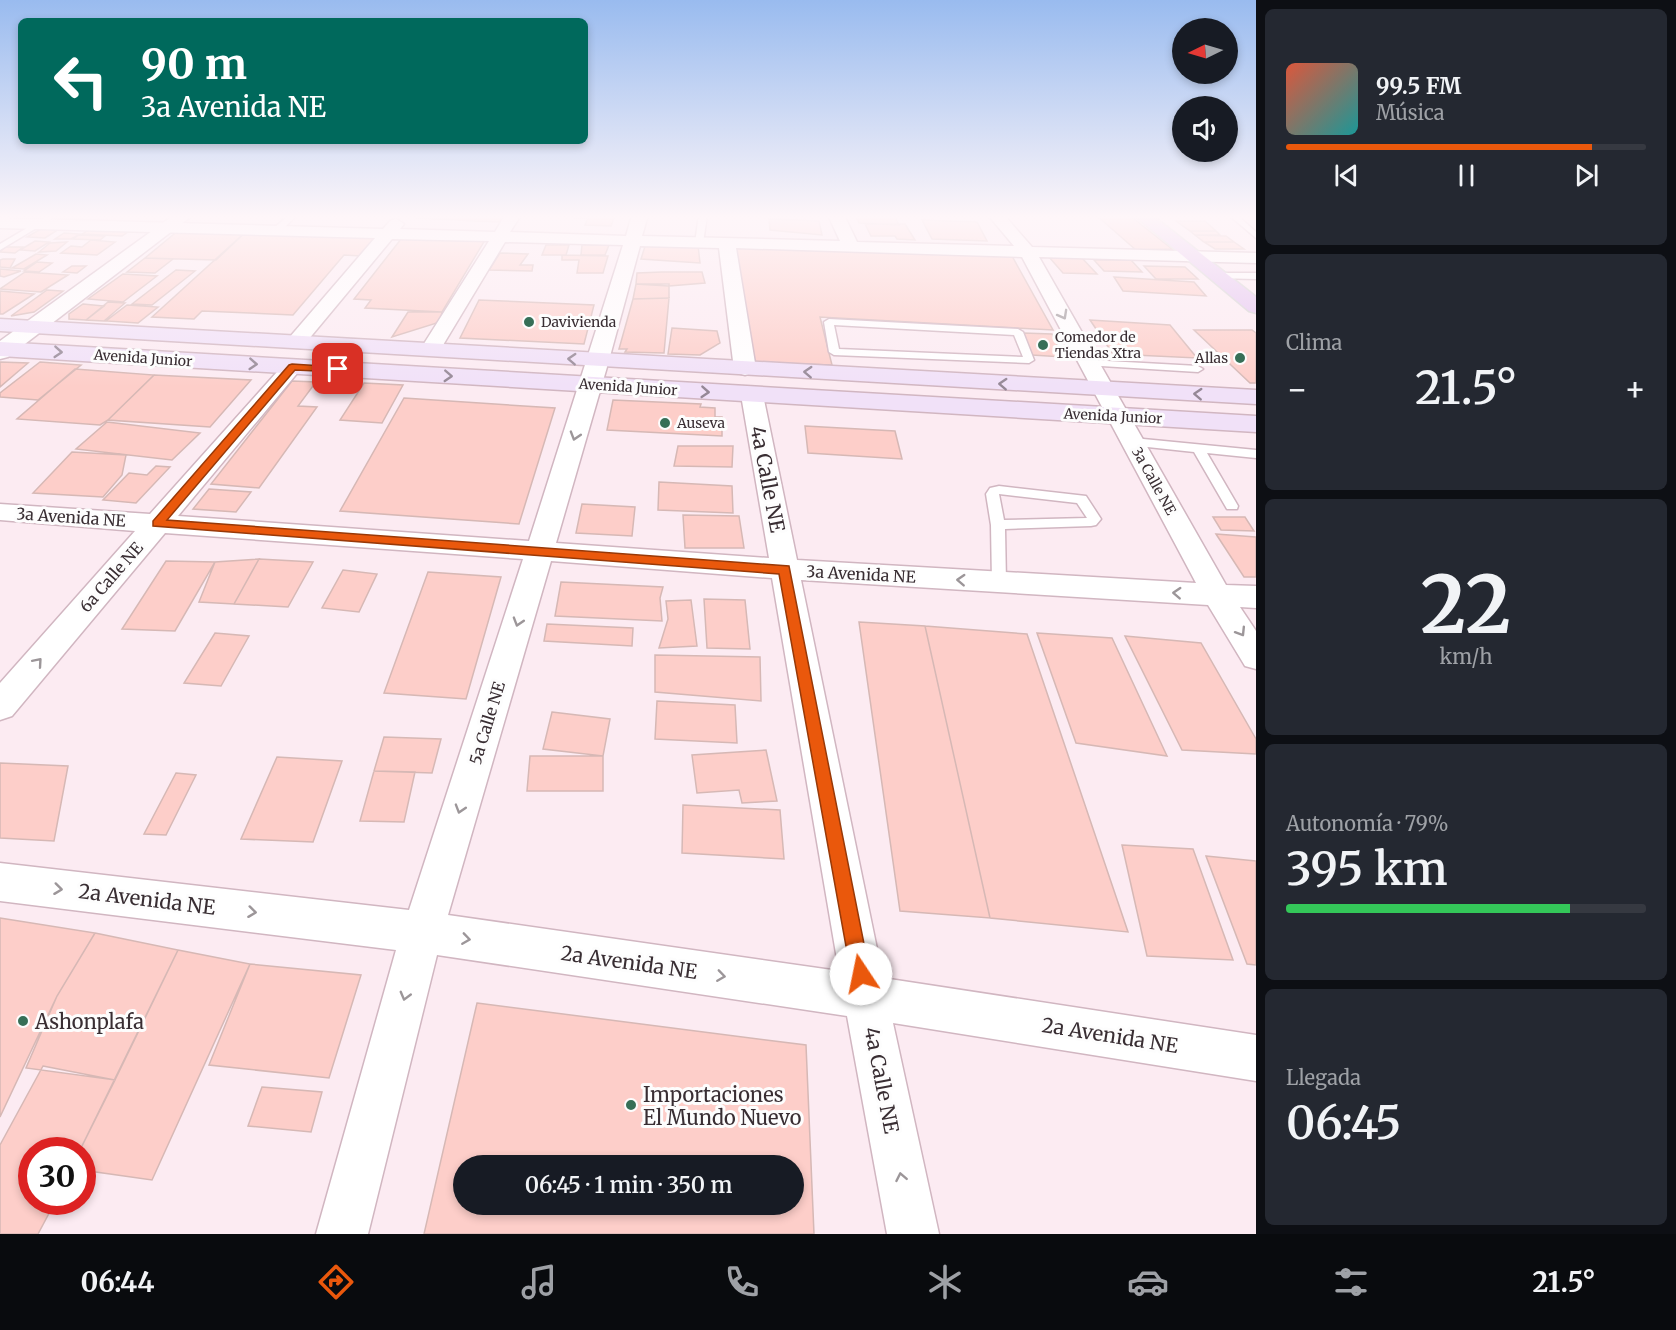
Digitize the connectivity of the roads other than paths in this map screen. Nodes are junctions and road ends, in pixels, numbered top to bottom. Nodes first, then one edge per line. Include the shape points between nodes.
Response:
1 (107, 273) edge
2 (358, 273) edge
3 (478, 273) edge
4 (624, 273) edge
5 (732, 273) edge
6 (1039, 273) edge
7 (1214, 273) edge
8 (1218, 276) junction
9 (1256, 276) edge
10 (1256, 307) edge
11 (0, 325) edge
12 (33, 327) junction
13 (1, 350) edge
14 (430, 350) junction
15 (294, 355) junction
16 (961, 358) junction
17 (1089, 363) junction
18 (1198, 369) dead end
19 (595, 372) junction
20 (749, 382) junction
21 (972, 382) junction
22 (1104, 389) junction
23 (1256, 397) edge
24 (1119, 417) junction
25 (1256, 424) edge
26 (1132, 442) junction
27 (1198, 448) junction
28 (1256, 454) edge
29 (1232, 506) dead end
30 (0, 512) edge
31 (157, 524) junction
32 (998, 525) junction
33 (540, 552) junction
34 (785, 570) junction
35 (999, 583) junction
36 (1217, 595) junction
37 (1256, 597) edge
38 (1256, 657) edge
39 (0, 706) edge
40 (0, 882) edge
41 (422, 932) junction
42 (865, 997) junction
43 (1256, 1058) edge
44 (342, 1234) edge
45 (913, 1234) edge

1 - 12 street
2 - 15 street, 6a Calle NE
3 - 14 street
4 - 19 street, 5a Calle NE
5 - 20 street, 4a Calle NE
6 -> 17 street, 3a Calle NE
7 - 8 main road
8 - 9 lane
8 - 10 main road
11 - 12 main road, Avenida Junior
12 - 13 street
12 - 15 main road, Avenida Junior
13 -> 15 main road, Avenida Junior
14 - 15 main road, Avenida Junior
19 -> 14 main road, Avenida Junior
15 -> 19 main road, Avenida Junior
15 - 31 street, 6a Calle NE
16 - 16 lane via 834,352 829,322 1018,332 1029,360
16 - 21 lane
17 - 18 lane
17 - 22 street, 3a Calle NE
19 - 20 main road, Avenida Junior
19 -> 33 street, 5a Calle NE
21 -> 20 main road, Avenida Junior
20 - 24 main road, Avenida Junior
20 - 34 street, 4a Calle NE
22 -> 21 main road, Avenida Junior
23 -> 22 main road, Avenida Junior
22 - 24 street, 3a Calle NE
24 - 25 main road, Avenida Junior
24 - 26 street, 3a Calle NE
26 - 27 lane
26 - 36 street, 3a Calle NE
27 - 28 lane
27 - 29 lane
30 - 31 street, 3a Avenida NE
31 - 33 street, 3a Avenida NE
39 -> 31 street, 6a Calle NE
32 - 32 lane via 994,490 1081,500 1094,519
32 - 35 lane
33 - 34 street, 3a Avenida NE
33 -> 41 street, 5a Calle NE
35 -> 34 street, 3a Avenida NE
34 - 42 street, 4a Calle NE
36 -> 35 street, 3a Avenida NE
36 - 37 street, 3a Avenida NE
36 -> 38 street, 3a Calle NE
40 -> 41 street, 2a Avenida NE
41 -> 42 street, 2a Avenida NE
41 -> 44 street, 5a Calle NE
42 - 43 street, 2a Avenida NE
45 -> 42 street, 4a Calle NE

